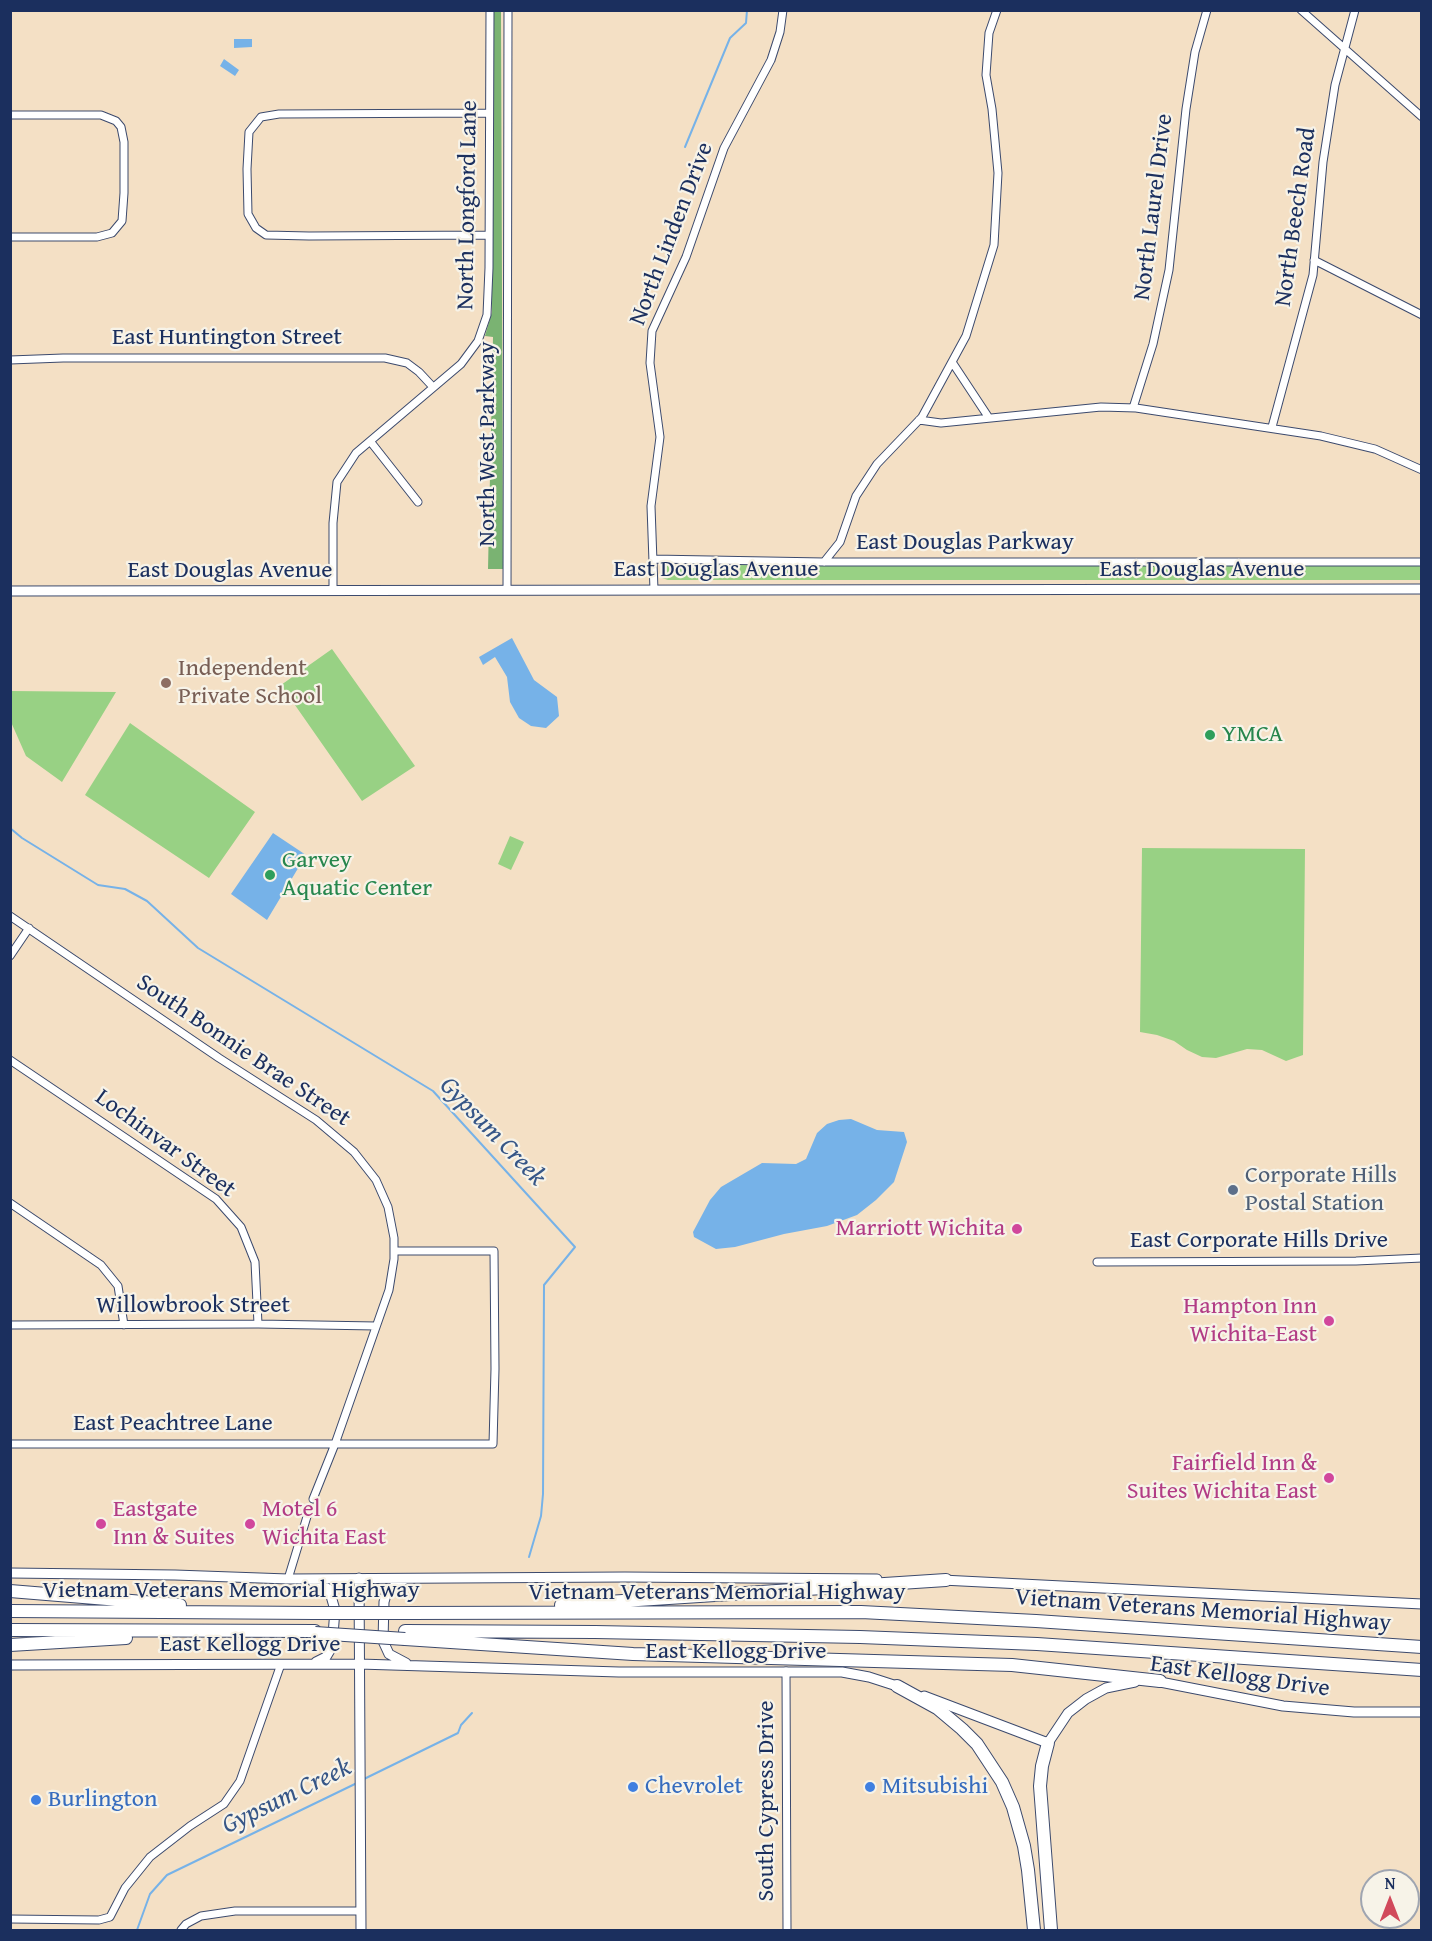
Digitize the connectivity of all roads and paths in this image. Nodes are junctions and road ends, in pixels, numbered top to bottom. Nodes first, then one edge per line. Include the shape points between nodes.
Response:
1 (490, 10) edge
2 (508, 10) edge
3 (783, 10) edge
4 (997, 10) edge
5 (1207, 10) edge
6 (1301, 10) edge
7 (1355, 10) edge
8 (1344, 48) junction
9 (489, 113) junction
10 (10, 115) edge
11 (1422, 117) edge
12 (489, 235) junction
13 (10, 237) edge
14 (1314, 260) junction
15 (1422, 315) edge
16 (10, 360) edge
17 (952, 362) junction
18 (433, 387) junction
19 (1133, 408) junction
20 (989, 418) junction
21 (919, 420) junction
22 (1272, 427) junction
23 (370, 441) junction
24 (1422, 470) edge
25 (418, 502) dead end
26 (653, 559) junction
27 (824, 562) junction
28 (1422, 562) edge
29 (1422, 589) edge
30 (333, 590) junction
31 (507, 590) junction
32 (654, 590) junction
33 (10, 591) edge
34 (10, 916) edge
35 (29, 928) junction
36 (10, 956) edge
37 (10, 1060) edge
38 (10, 1203) edge
39 (394, 1251) junction
40 (1422, 1258) edge
41 (1097, 1262) dead end
42 (258, 1324) junction
43 (10, 1325) edge
44 (124, 1325) junction
45 (376, 1326) junction
46 (335, 1443) junction
47 (10, 1444) edge
48 (313, 1499) dead end
49 (309, 1510) dead end
50 (10, 1573) edge
51 (359, 1578) junction
52 (408, 1578) junction
53 (288, 1579) junction
54 (306, 1579) junction
55 (946, 1580) junction
56 (10, 1591) edge
57 (1422, 1604) edge
58 (10, 1611) edge
59 (274, 1612) junction
60 (433, 1613) junction
61 (10, 1630) edge
62 (235, 1631) junction
63 (405, 1635) junction
64 (10, 1645) edge
65 (1422, 1647) edge
66 (281, 1664) junction
67 (308, 1664) junction
68 (359, 1664) junction
69 (10, 1665) edge
70 (409, 1665) junction
71 (1422, 1670) edge
72 (786, 1671) junction
73 (1160, 1681) junction
74 (897, 1686) junction
75 (1422, 1712) edge
76 (1048, 1743) junction
77 (361, 1911) junction
78 (10, 1919) edge
79 (182, 1930) edge
80 (361, 1930) edge
81 (787, 1930) edge
82 (1034, 1930) edge
83 (1051, 1930) edge

1 - 9 street, North Longford Lane
2 - 31 street, North West Parkway
3 - 26 street, North Linden Drive via 771,60 724,148 686,257 652,331 650,363 660,437 651,507
4 - 17 street via 989,33 986,75 998,173 994,245 966,336
5 - 19 street, North Laurel Drive via 1188,98 1169,270 1153,344
6 - 8 street
7 - 8 street, North Beech Road
8 - 11 street
8 - 14 street, North Beech Road via 1323,162
9 - 12 street, North Longford Lane
9 - 12 street via 261,117 249,132 247,174 248,214 256,228 266,235
10 - 13 street via 110,117 121,128 124,142 122,221 112,233 97,237
12 - 18 street, North Longford Lane via 487,315 478,341 461,364
14 - 15 street
14 - 22 street, North Beech Road
16 - 18 street, East Huntington Street via 386,358 407,363
17 - 20 street
17 - 21 street
18 - 23 street, North Longford Lane
19 - 20 street via 1101,407
19 - 22 street
20 - 21 street via 941,423
21 - 27 street via 878,464 856,496 840,542
22 - 24 street via 1375,449
23 - 25 street
23 - 30 street, North Longford Lane via 356,453 337,482
26 - 27 street, East Douglas Parkway
26 - 32 street, North Linden Drive
27 - 28 street, East Douglas Parkway
29 - 32 main road, East Douglas Avenue
30 - 31 main road, East Douglas Avenue
30 - 33 main road, East Douglas Avenue
31 - 32 main road, East Douglas Avenue
34 - 35 street, South Bonnie Brae Street
35 - 36 street
35 - 39 street, South Bonnie Brae Street via 316,1120 354,1152 376,1180 388,1207
37 - 42 street, Lochinvar Street via 216,1199 241,1227 255,1262
38 - 44 street via 101,1265 118,1286
39 - 45 street, South Bonnie Brae Street via 389,1290
39 - 46 street, East Peachtree Lane via 494,1251 493,1444
40 - 41 street, East Corporate Hills Drive
42 - 44 street, Willowbrook Street
42 - 45 street, Willowbrook Street
43 - 44 street, Willowbrook Street
45 - 46 street, South Bonnie Brae Street
46 - 47 street, East Peachtree Lane
46 - 48 street, South Bonnie Brae Street
49 - 53 street
50 - 53 main road
51 - 52 main road
51 - 54 main road
51 - 68 main road
52 - 55 main road
52 - 70 main road via 386,1595 383,1641 389,1654
53 - 54 main road
54 - 67 main road via 329,1589 335,1610 332,1647 322,1660
55 - 57 main road
55 - 60 highway
56 - 59 highway
58 - 59 highway, Vietnam Veterans Memorial Highway
59 - 60 highway, Vietnam Veterans Memorial Highway, bridge
60 - 65 highway, Vietnam Veterans Memorial Highway via 861,1612
61 - 62 highway, Vietnam Veterans Memorial Highway
62 - 63 highway, Vietnam Veterans Memorial Highway, bridge
62 - 64 highway
63 - 71 highway, Vietnam Veterans Memorial Highway via 595,1632 860,1636
63 - 73 highway via 633,1654 1012,1665
66 - 67 main road, East Kellogg Drive
66 - 69 main road, East Kellogg Drive
66 - 78 street via 240,1781 224,1804 150,1857 125,1888 110,1917
67 - 68 main road, East Kellogg Drive
68 - 70 main road, East Kellogg Drive
68 - 77 main road
70 - 72 main road, East Kellogg Drive via 619,1672
72 - 74 main road, East Kellogg Drive via 842,1672
72 - 81 street, South Cypress Drive
73 - 75 main road, East Kellogg Drive via 1282,1706
73 - 76 main road, East Kellogg Drive via 1128,1683 1095,1693 1068,1713
74 - 76 main road, East Kellogg Drive
74 - 82 highway via 937,1708 962,1729 984,1753 1002,1782 1024,1846
76 - 83 highway via 1040,1786
77 - 79 street via 235,1911 201,1916
77 - 80 main road

